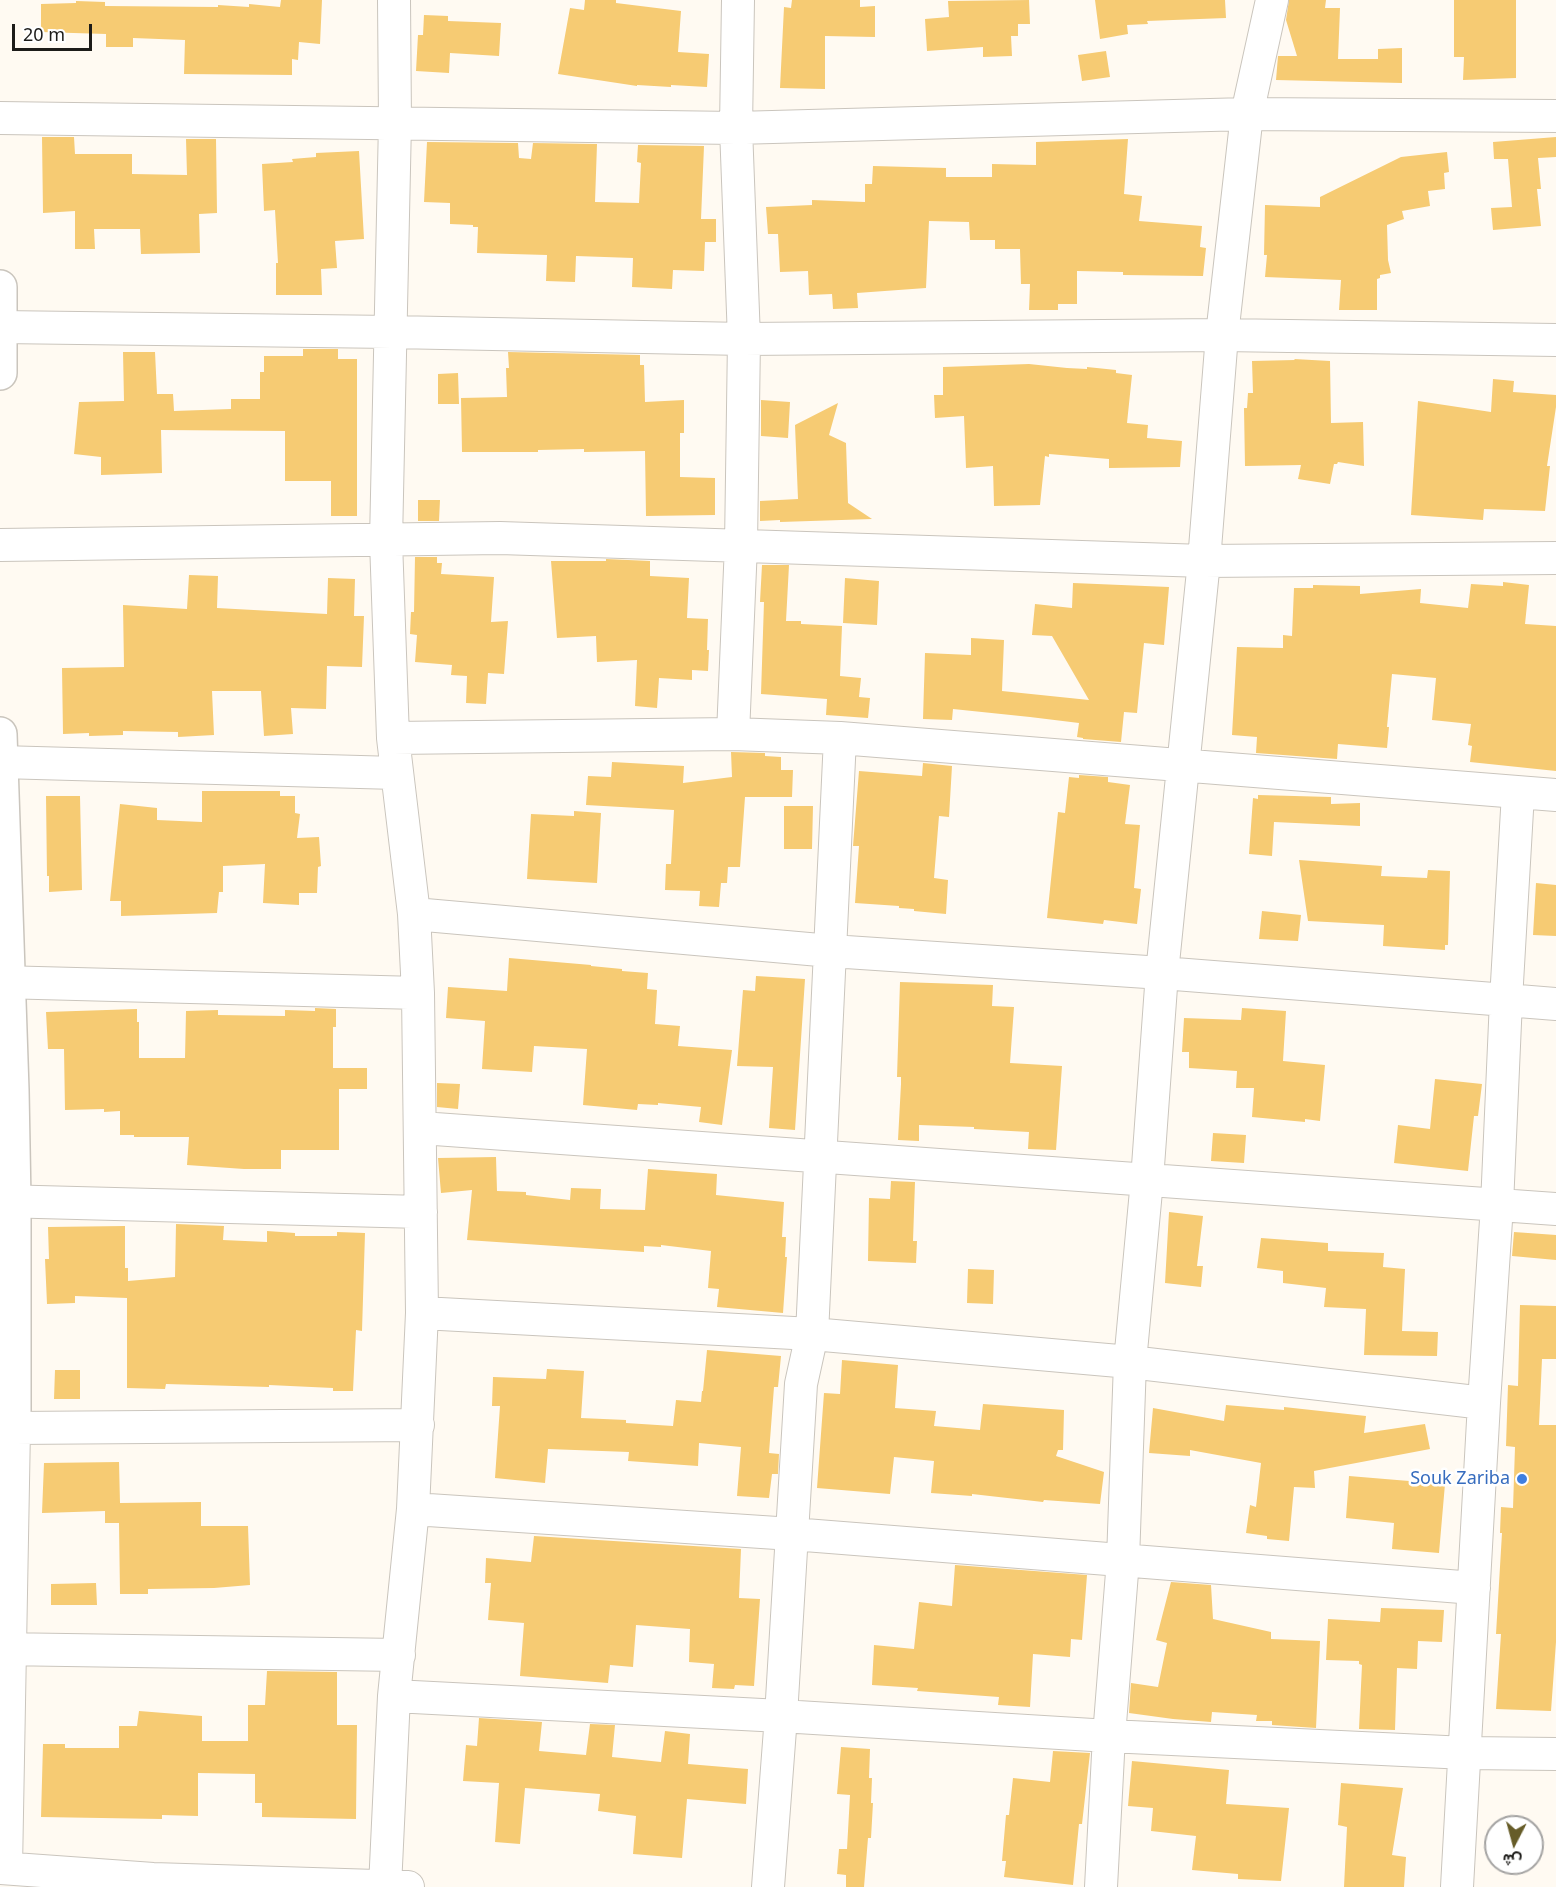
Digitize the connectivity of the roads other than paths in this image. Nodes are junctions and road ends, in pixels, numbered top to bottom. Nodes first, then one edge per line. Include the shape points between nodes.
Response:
1 (394, 0) edge
2 (738, 0) edge
3 (1272, 0) edge
4 (1247, 114) junction
5 (1556, 116) edge
6 (0, 118) edge
7 (395, 122) junction
8 (736, 128) junction
9 (0, 287) edge
10 (0, 327) edge
11 (392, 332) junction
12 (1222, 335) junction
13 (744, 339) junction
14 (1556, 340) edge
15 (0, 373) edge
16 (386, 541) junction
17 (0, 545) edge
18 (741, 545) junction
19 (1556, 558) edge
20 (1204, 561) junction
21 (0, 734) edge
22 (733, 734) junction
23 (393, 738) junction
24 (840, 738) junction
25 (0, 762) edge
26 (1182, 765) junction
27 (396, 773) junction
28 (1518, 793) junction
29 (1556, 795) edge
30 (414, 914) junction
31 (831, 951) junction
32 (1162, 973) junction
33 (5, 982) edge
34 (418, 993) junction
35 (1506, 1000) junction
36 (1556, 1004) edge
37 (421, 1128) junction
38 (820, 1157) junction
39 (1147, 1180) junction
40 (7, 1201) edge
41 (1497, 1205) junction
42 (1556, 1209) edge
43 (421, 1212) junction
44 (422, 1313) junction
45 (812, 1334) junction
46 (1131, 1362) junction
47 (1484, 1402) junction
48 (418, 1425) junction
49 (7, 1428) edge
50 (413, 1509) junction
51 (792, 1534) junction
52 (1123, 1560) junction
53 (1474, 1588) junction
54 (5, 1649) edge
55 (399, 1655) junction
56 (394, 1696) junction
57 (781, 1716) junction
58 (1109, 1736) junction
59 (1466, 1753) junction
60 (1556, 1754) edge
61 (3, 1868) edge
62 (152, 1883) edge
63 (392, 1887) edge
64 (768, 1887) edge
65 (1101, 1887) edge
66 (1457, 1887) edge

1 - 7 street
2 - 8 street
3 - 4 street
4 - 5 street
4 - 8 street
4 - 12 street
6 - 7 street
7 - 8 street
7 - 11 street
8 - 13 street
9 - 10 street
10 - 11 street
10 - 15 street
11 - 13 street
11 - 16 street
12 - 13 street
12 - 14 street
12 - 20 street
13 - 18 street
16 - 17 street
16 - 18 street via 500,538
16 - 23 street
18 - 20 street
18 - 22 street
19 - 20 street
20 - 26 street
21 - 25 street
22 - 23 street
22 - 24 street
23 - 27 street
24 - 26 street
24 - 31 street
25 - 27 street
25 - 33 street
26 - 28 street
26 - 32 street
27 - 30 street
28 - 29 street
28 - 35 street
30 - 31 street
30 - 34 street
31 - 32 street
31 - 38 street
32 - 35 street
32 - 39 street
33 - 34 street
33 - 40 street
34 - 37 street
35 - 36 street
35 - 41 street
37 - 38 street
37 - 43 street
38 - 39 street
38 - 45 street
39 - 41 street
39 - 46 street
40 - 43 street
40 - 49 street
41 - 42 street
41 - 47 street
43 - 44 street
44 - 45 street
44 - 48 street
45 - 46 street
45 - 51 street via 801,1384
46 - 47 street
46 - 52 street
47 - 53 street
48 - 49 street
48 - 50 street
49 - 54 street
50 - 51 street
50 - 55 street
51 - 52 street
51 - 57 street
52 - 53 street
52 - 58 street
53 - 59 street
54 - 55 street
54 - 61 street
55 - 56 street
56 - 57 street
56 - 63 street
57 - 58 street
57 - 64 street
58 - 59 street
58 - 65 street
59 - 60 street
59 - 66 street
61 - 62 street
62 - 63 street

